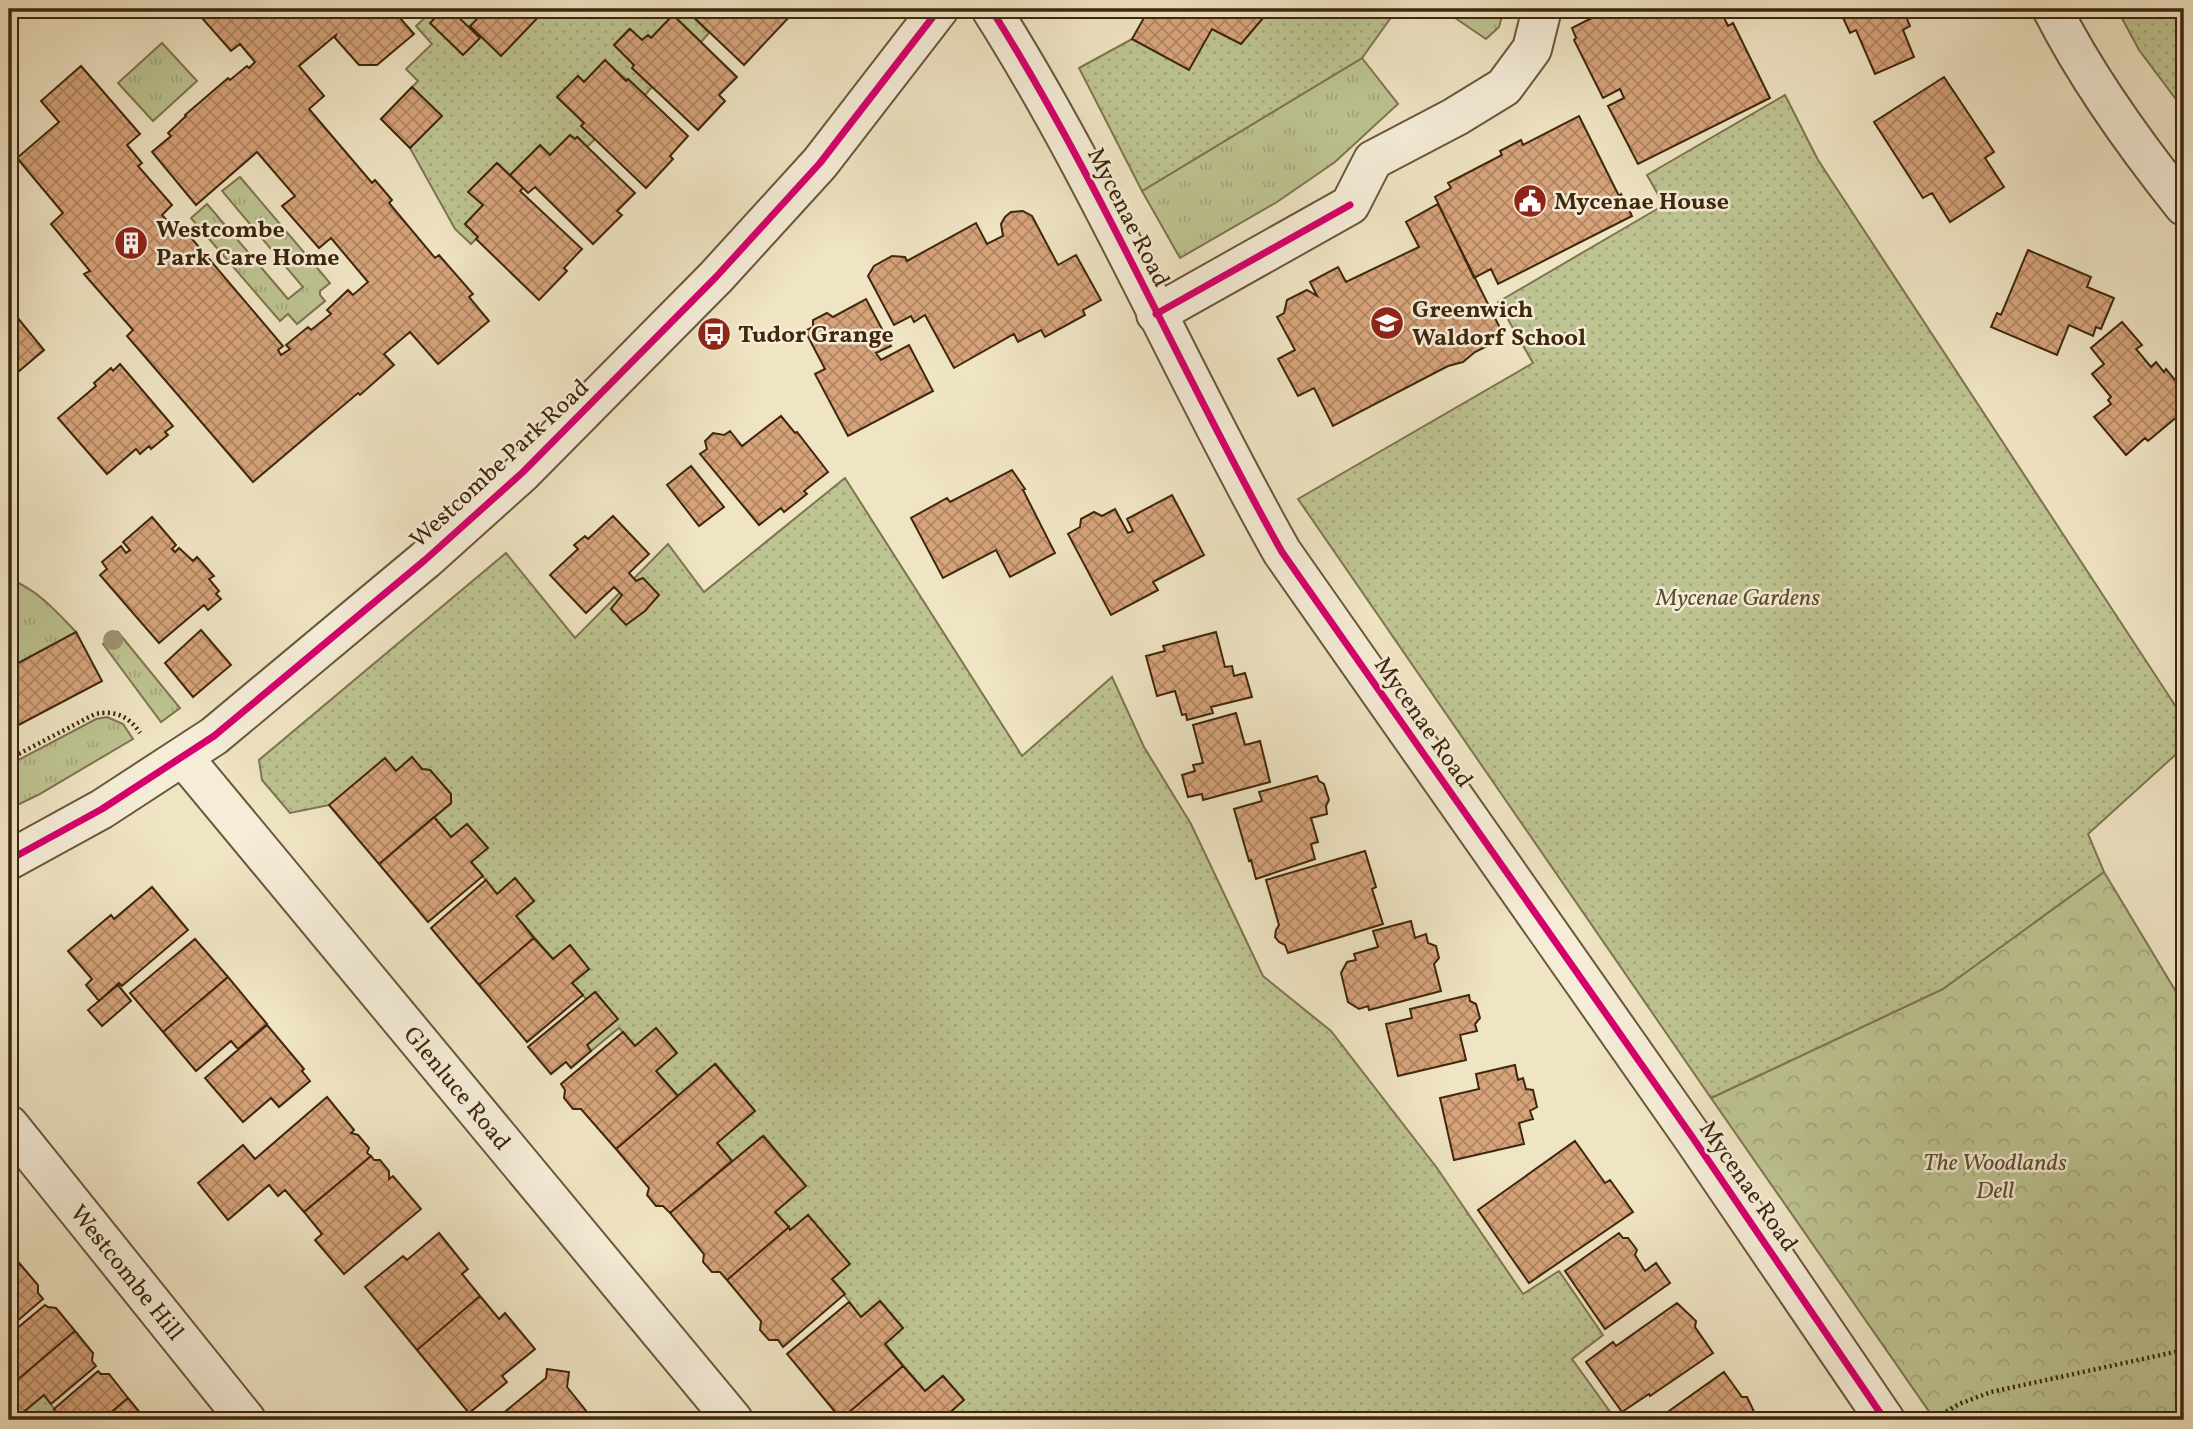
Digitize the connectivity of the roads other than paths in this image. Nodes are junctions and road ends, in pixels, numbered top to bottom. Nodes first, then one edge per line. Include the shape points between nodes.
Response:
1 (939, 9) edge
2 (991, 9) edge
3 (1542, 9) edge
4 (2052, 9) edge
5 (2184, 206) edge
6 (1156, 314) junction
7 (183, 757) junction
8 (9, 860) edge
9 (9, 1125) edge
10 (246, 1420) edge
11 (733, 1420) edge
12 (1885, 1420) edge

1 - 7 street, Westcombe Park Road via 820,163 591,405 425,560 291,674
2 - 6 street, Mycenae Road via 1053,110
3 - 6 street via 1532,48 1504,87 1373,160 1350,205
4 - 5 street via 2074,52
6 - 12 street, Mycenae Road via 1282,552
7 - 8 street, Westcombe Park Road
7 - 11 street, Glenluce Road
9 - 10 street, Westcombe Hill

